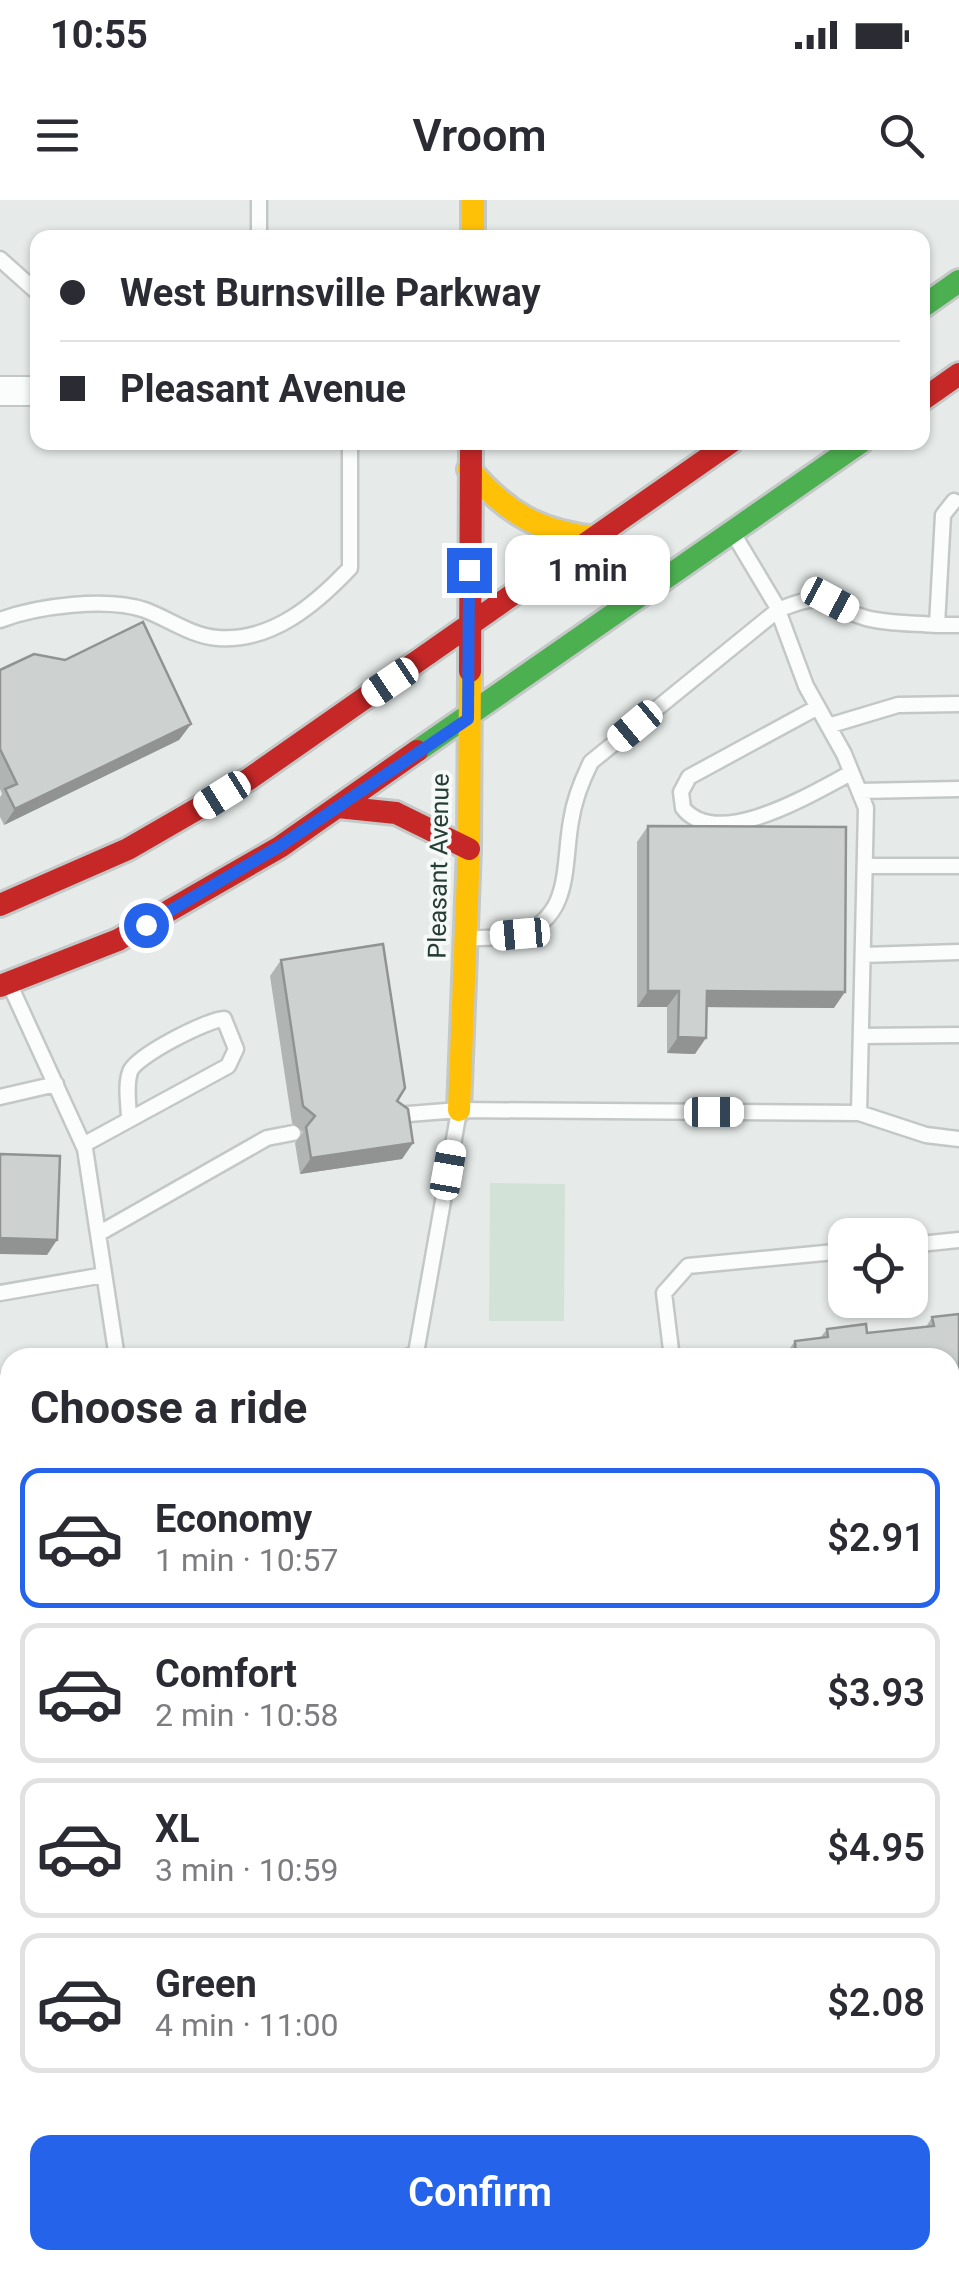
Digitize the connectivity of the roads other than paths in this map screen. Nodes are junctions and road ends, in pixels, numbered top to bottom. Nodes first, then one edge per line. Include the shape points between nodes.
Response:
1 (260, 200) edge
2 (473, 200) edge
3 (259, 230) edge
4 (473, 230) edge
5 (0, 260) edge
6 (959, 281) edge
7 (30, 286) edge
8 (930, 301) edge
9 (959, 374) edge
10 (0, 391) edge
11 (30, 391) edge
12 (930, 394) edge
13 (350, 450) edge
14 (470, 450) edge
15 (720, 450) edge
16 (850, 450) edge
17 (470, 470) junction
18 (954, 501) dead end
19 (733, 533) junction
20 (596, 538) junction
21 (778, 610) junction
22 (0, 620) edge
23 (938, 625) junction
24 (959, 625) edge
25 (469, 628) junction
26 (959, 704) edge
27 (818, 707) junction
28 (468, 719) junction
29 (828, 726) junction
30 (852, 773) junction
31 (959, 789) edge
32 (859, 791) junction
33 (338, 807) junction
34 (469, 850) junction
35 (865, 866) junction
36 (959, 866) edge
37 (0, 905) edge
38 (466, 939) junction
39 (959, 952) edge
40 (862, 955) junction
41 (5, 984) edge
42 (959, 1035) edge
43 (861, 1036) junction
44 (56, 1084) junction
45 (0, 1097) edge
46 (459, 1110) junction
47 (859, 1113) junction
48 (396, 1116) edge
49 (129, 1120) junction
50 (294, 1133) dead end
51 (959, 1139) edge
52 (84, 1145) junction
53 (98, 1234) junction
54 (959, 1240) edge
55 (928, 1243) edge
56 (828, 1253) edge
57 (104, 1275) junction
58 (0, 1293) edge
59 (115, 1348) edge
60 (417, 1348) edge
61 (671, 1348) edge

1 - 3 lane
2 - 4 street
5 - 7 lane
6 - 8 street
9 - 12 street
10 - 11 street
13 - 22 lane via 350,568 314,605 273,627 217,638 142,609 114,606 36,608
14 - 17 street, Pleasant Avenue
15 - 20 street
16 - 19 street
17 - 20 street via 522,523 552,535
17 - 25 street, Pleasant Avenue
18 - 23 lane via 943,515
19 - 21 lane
19 - 28 street
20 - 25 street
21 - 23 lane via 805,598 830,600 866,618
21 - 27 lane
21 - 38 lane via 591,762 570,823 561,898 548,918 520,934
23 - 24 lane
25 - 28 street, Pleasant Avenue
25 - 37 street via 170,828
26 - 29 lane via 898,704
27 - 29 lane
27 - 30 lane via 688,777 683,808 708,822 757,818
28 - 33 street
28 - 34 street, Pleasant Avenue
29 - 30 lane
30 - 32 lane
31 - 32 lane
32 - 35 lane via 866,808
33 - 34 street via 396,814
33 - 41 street via 118,940
34 - 38 street, Pleasant Avenue
35 - 36 lane
35 - 40 lane
38 - 46 street, Pleasant Avenue
39 - 40 lane
40 - 43 lane
41 - 44 lane
42 - 43 lane
43 - 47 lane
44 - 45 lane
44 - 52 lane
46 - 47 lane
46 - 48 lane
46 - 60 lane
47 - 51 lane
49 - 49 lane via 228,1066 236,1049 230,1024 209,1021 136,1062 128,1078
49 - 52 lane
50 - 53 lane via 267,1138
52 - 53 lane
53 - 57 lane
54 - 55 lane
56 - 61 lane via 688,1266 664,1293
57 - 58 lane
57 - 59 lane

